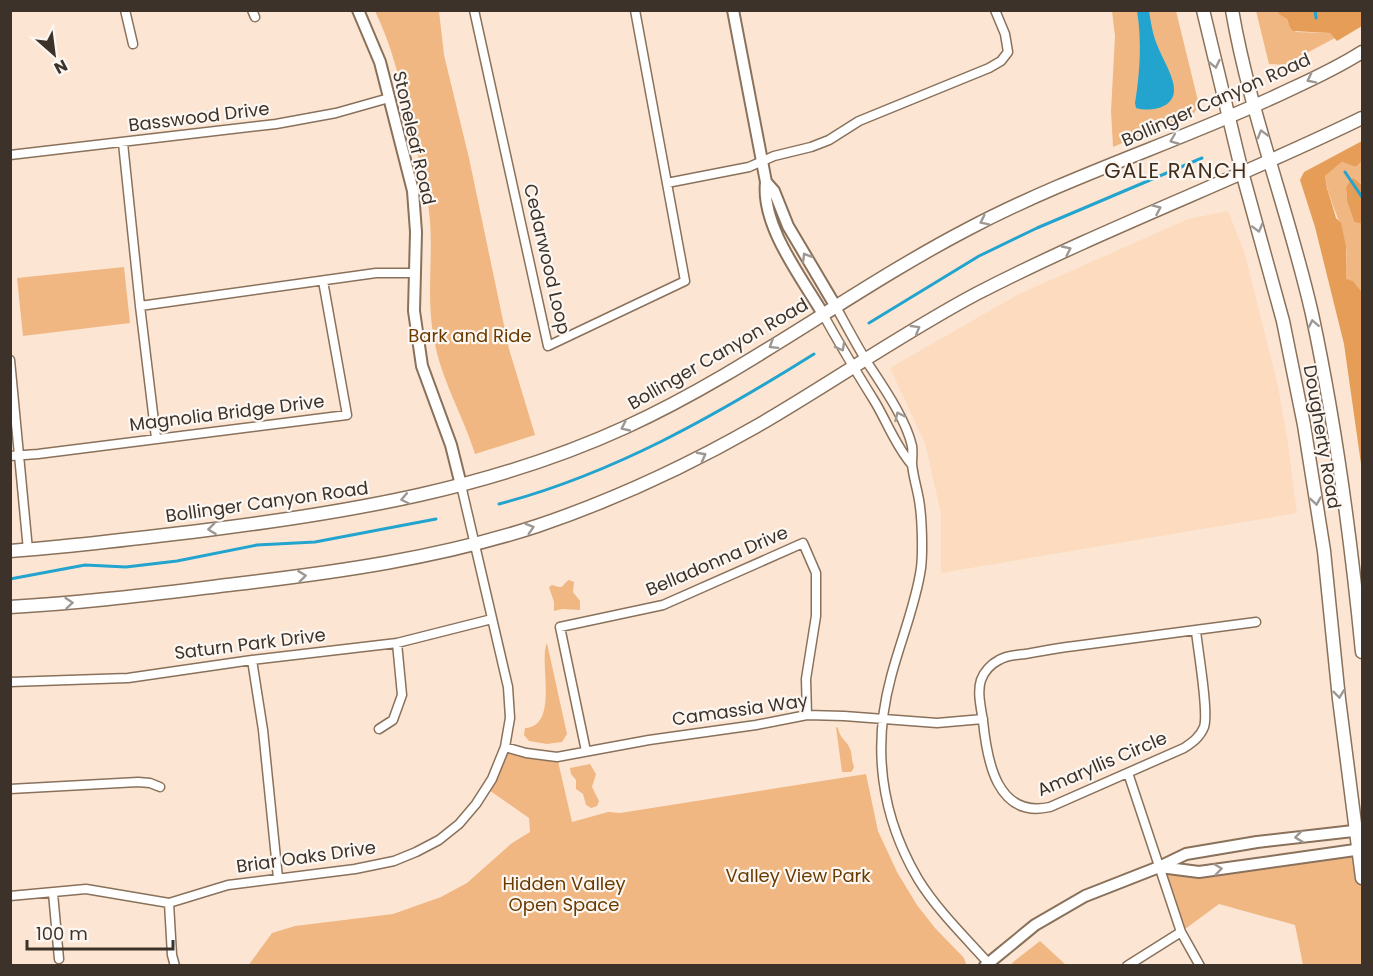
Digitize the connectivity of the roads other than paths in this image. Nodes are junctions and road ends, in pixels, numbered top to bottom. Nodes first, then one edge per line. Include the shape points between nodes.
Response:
1 (125, 10) edge
2 (358, 10) edge
3 (474, 10) edge
4 (635, 10) edge
5 (733, 10) edge
6 (995, 10) edge
7 (1203, 10) edge
8 (1232, 10) edge
9 (134, 44) dead end
10 (1362, 52) edge
11 (389, 98) junction
12 (1254, 107) junction
13 (1228, 118) junction
14 (1362, 118) edge
15 (123, 143) junction
16 (10, 155) edge
17 (762, 161) junction
18 (1270, 162) junction
19 (1242, 172) junction
20 (765, 182) junction
21 (667, 183) junction
22 (414, 273) junction
23 (324, 281) junction
24 (140, 306) junction
25 (836, 307) junction
26 (823, 314) junction
27 (865, 359) junction
28 (10, 360) edge
29 (852, 367) junction
30 (156, 438) junction
31 (20, 455) junction
32 (10, 456) edge
33 (912, 465) junction
34 (461, 486) junction
35 (474, 545) junction
36 (27, 549) junction
37 (10, 551) edge
38 (10, 607) edge
39 (492, 619) junction
40 (1256, 622) dead end
41 (1196, 631) junction
42 (397, 643) junction
43 (1362, 652) edge
44 (252, 660) junction
45 (10, 682) edge
46 (807, 715) junction
47 (884, 719) junction
48 (983, 719) junction
49 (379, 729) dead end
50 (505, 747) junction
51 (586, 751) junction
52 (1128, 773) junction
53 (160, 787) dead end
54 (10, 789) edge
55 (1360, 830) edge
56 (1361, 850) edge
57 (1160, 867) junction
58 (278, 878) junction
59 (1362, 878) edge
60 (53, 893) junction
61 (10, 896) edge
62 (169, 903) junction
63 (1181, 932) junction
64 (59, 959) dead end
65 (988, 964) edge
66 (176, 966) edge
67 (1127, 966) edge
68 (1200, 966) edge

1 - 9 street
2 - 11 street, Stoneleaf Road via 375,47
3 - 21 street, Cedarwood Loop via 548,346 686,281
4 - 21 street, Cedarwood Loop
5 - 17 street
6 - 17 street via 1008,44 1008,52 1001,61 859,121 829,140
7 -> 13 main road, Dougherty Road
8 - 12 main road, Dougherty Road
10 -> 12 main road, Bollinger Canyon Road
11 - 15 street, Basswood Drive via 276,124
11 - 22 street, Stoneleaf Road via 413,191
12 - 13 main road, Bollinger Canyon Road
18 -> 12 main road, Dougherty Road
13 - 19 main road, Dougherty Road
13 -> 25 main road, Bollinger Canyon Road via 1023,202 967,229
14 - 18 main road
15 - 16 street, Basswood Drive
15 - 24 street
17 - 20 street
17 - 21 street
18 - 19 main road
43 -> 18 main road, Dougherty Road via 1333,426 1311,313
27 -> 19 main road via 958,304 1031,267
19 -> 55 main road, Dougherty Road via 1283,321 1304,425
25 -> 20 street
20 - 26 street via 764,194 774,227
22 - 23 street via 376,273
22 - 34 street, Stoneleaf Road via 414,311 422,366 451,445
23 - 24 street
23 - 30 street, Magnolia Bridge Drive via 347,415
24 - 30 street
25 - 26 main road, Bollinger Canyon Road
25 - 27 street
26 -> 29 street
26 -> 34 main road, Bollinger Canyon Road via 714,381 626,427
27 - 29 main road
33 -> 27 street via 912,447 906,431
28 - 31 street
29 - 33 street via 899,450
35 -> 29 main road via 586,509 649,482 757,426
30 - 31 street, Magnolia Bridge Drive
31 - 32 street, Magnolia Bridge Drive
31 - 36 street
33 - 47 street via 920,508 921,568 890,679
34 - 35 street, Briar Oaks Drive
34 -> 36 main road, Bollinger Canyon Road via 299,518
38 -> 35 main road via 122,598 339,571
35 - 39 street, Briar Oaks Drive
36 - 37 main road, Bollinger Canyon Road
39 - 42 street, Saturn Park Drive
39 - 50 street, Briar Oaks Drive via 508,687 510,718
40 - 41 street, Amaryllis Circle
41 - 48 street, Amaryllis Circle via 1052,649 998,660 980,681
41 - 52 street, Amaryllis Circle via 1205,713 1203,730 1184,748
42 - 44 street, Saturn Park Drive
42 - 49 street via 402,695 393,720
44 - 45 street, Saturn Park Drive via 128,678
44 - 58 street
46 - 47 street, Camassia Way
46 - 51 street, Camassia Way
46 - 51 street, Belladonna Drive via 806,679 816,616 816,573 803,543 663,605 560,627
47 - 48 street, Camassia Way via 937,723
47 - 65 street via 882,777 903,850 919,880
48 - 52 street, Amaryllis Circle via 986,748 996,777 1004,793 1027,809 1050,807
50 - 51 street, Camassia Way via 557,758
50 - 58 street, Briar Oaks Drive via 476,804 439,840 394,861
52 - 57 street
53 - 54 street via 138,782
55 - 56 main road, Dougherty Road
55 -> 57 street via 1186,854
57 -> 56 street via 1199,872
56 - 59 main road, Dougherty Road
57 - 63 street
57 - 65 street via 1085,896 1035,925
58 - 62 street, Briar Oaks Drive via 228,885
60 - 61 street, Briar Oaks Drive
60 - 62 street, Briar Oaks Drive via 86,890
60 - 64 street
62 - 66 street
63 - 67 street
63 - 68 street

